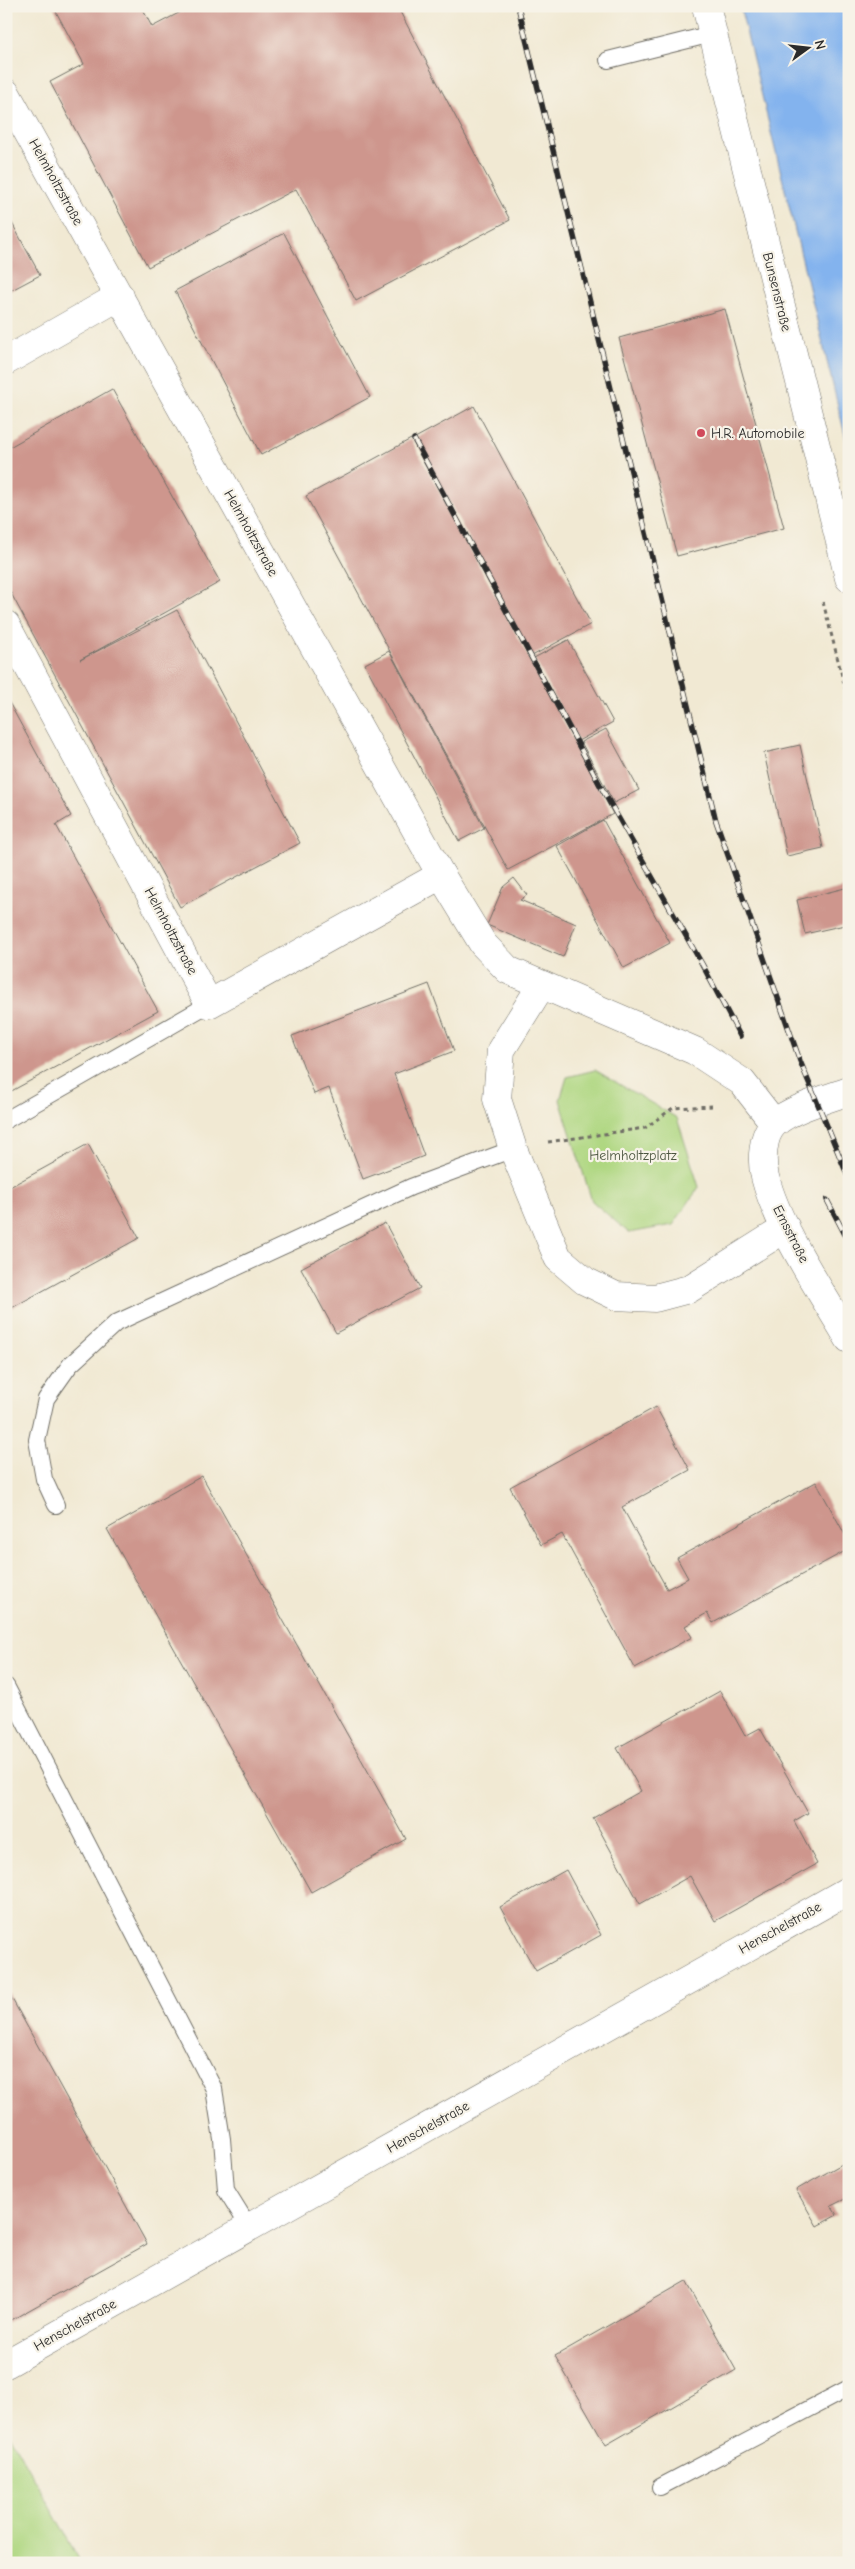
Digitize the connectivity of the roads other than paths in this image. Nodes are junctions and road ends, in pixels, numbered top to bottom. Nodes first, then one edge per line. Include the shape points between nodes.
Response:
1 (706, 6) edge
2 (712, 34) junction
3 (608, 60) dead end
4 (6, 93) edge
5 (120, 296) junction
6 (6, 361) edge
7 (849, 578) edge
8 (6, 625) edge
9 (441, 875) junction
10 (540, 986) junction
11 (209, 1004) junction
12 (849, 1091) edge
13 (6, 1120) edge
14 (774, 1123) junction
15 (513, 1149) junction
16 (786, 1228) junction
17 (849, 1339) edge
18 (56, 1505) dead end
19 (6, 1686) edge
20 (849, 1890) edge
21 (249, 2227) junction
22 (6, 2364) edge
23 (849, 2388) edge
24 (660, 2487) dead end

1 - 2 street, Bunsenstraße
2 - 3 lane
2 - 7 street, Bunsenstraße
4 - 5 street, Helmholtzstraße
5 - 6 street
5 - 9 street, Helmholtzstraße
8 - 11 street, Helmholtzstraße
9 - 10 street, Helmholtzstraße via 483,944 508,970
9 - 11 street
10 - 14 street via 695,1051 742,1082
10 - 15 street via 501,1050 497,1098
11 - 13 lane
12 - 14 street
14 - 16 street, Emsstraße via 766,1136 765,1176
15 - 16 street via 558,1258 586,1281 616,1296 655,1298 689,1289
15 - 18 lane via 411,1187 116,1324 70,1365 46,1399 37,1440 44,1479
16 - 17 street, Emsstraße
19 - 21 lane via 214,2089 226,2190
20 - 21 street, Henschelstraße
21 - 22 street, Henschelstraße
23 - 24 lane

